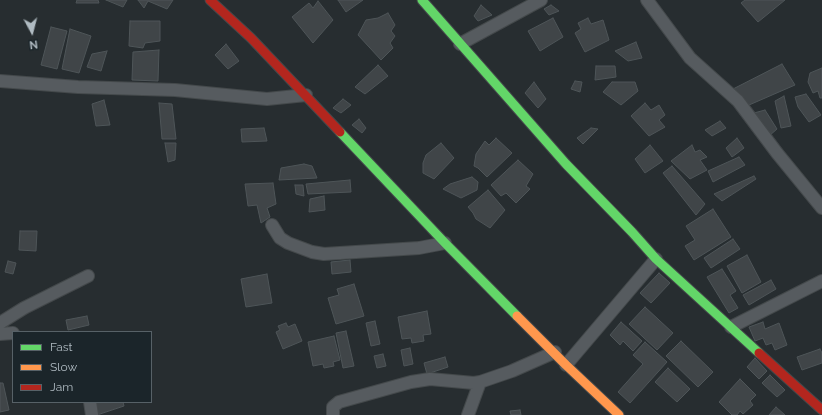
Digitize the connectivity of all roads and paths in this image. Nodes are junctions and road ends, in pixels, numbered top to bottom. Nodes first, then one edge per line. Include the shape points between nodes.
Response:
1 (210, 0) edge
2 (422, 0) edge
3 (541, 0) edge
4 (647, 0) edge
5 (460, 44) junction
6 (0, 81) edge
7 (306, 95) junction
8 (822, 208) edge
9 (272, 225) dead end
10 (445, 242) junction
11 (656, 259) junction
12 (88, 276) dead end
13 (822, 281) edge
14 (0, 323) edge
15 (730, 327) junction
16 (12, 333) edge
17 (0, 334) edge
18 (555, 352) junction
19 (566, 365) junction
20 (480, 382) junction
21 (90, 403) edge
22 (822, 410) edge
23 (92, 415) edge
24 (333, 415) edge
25 (468, 415) edge
26 (619, 415) edge

1 - 7 street
2 - 5 street
3 - 5 street
4 - 8 street via 690,58 738,101
5 - 11 street via 566,164
6 - 7 street via 176,90 267,99
7 - 10 street
9 - 10 street via 280,238 288,243 324,254 419,248
10 - 18 street
11 - 15 street
11 - 19 street
12 - 14 street
13 - 15 street
15 - 22 street
16 - 17 street
18 - 19 street
18 - 20 street
19 - 26 street
20 - 24 street via 474,384 438,379 411,382 340,402 334,407
20 - 25 street
21 - 23 street

